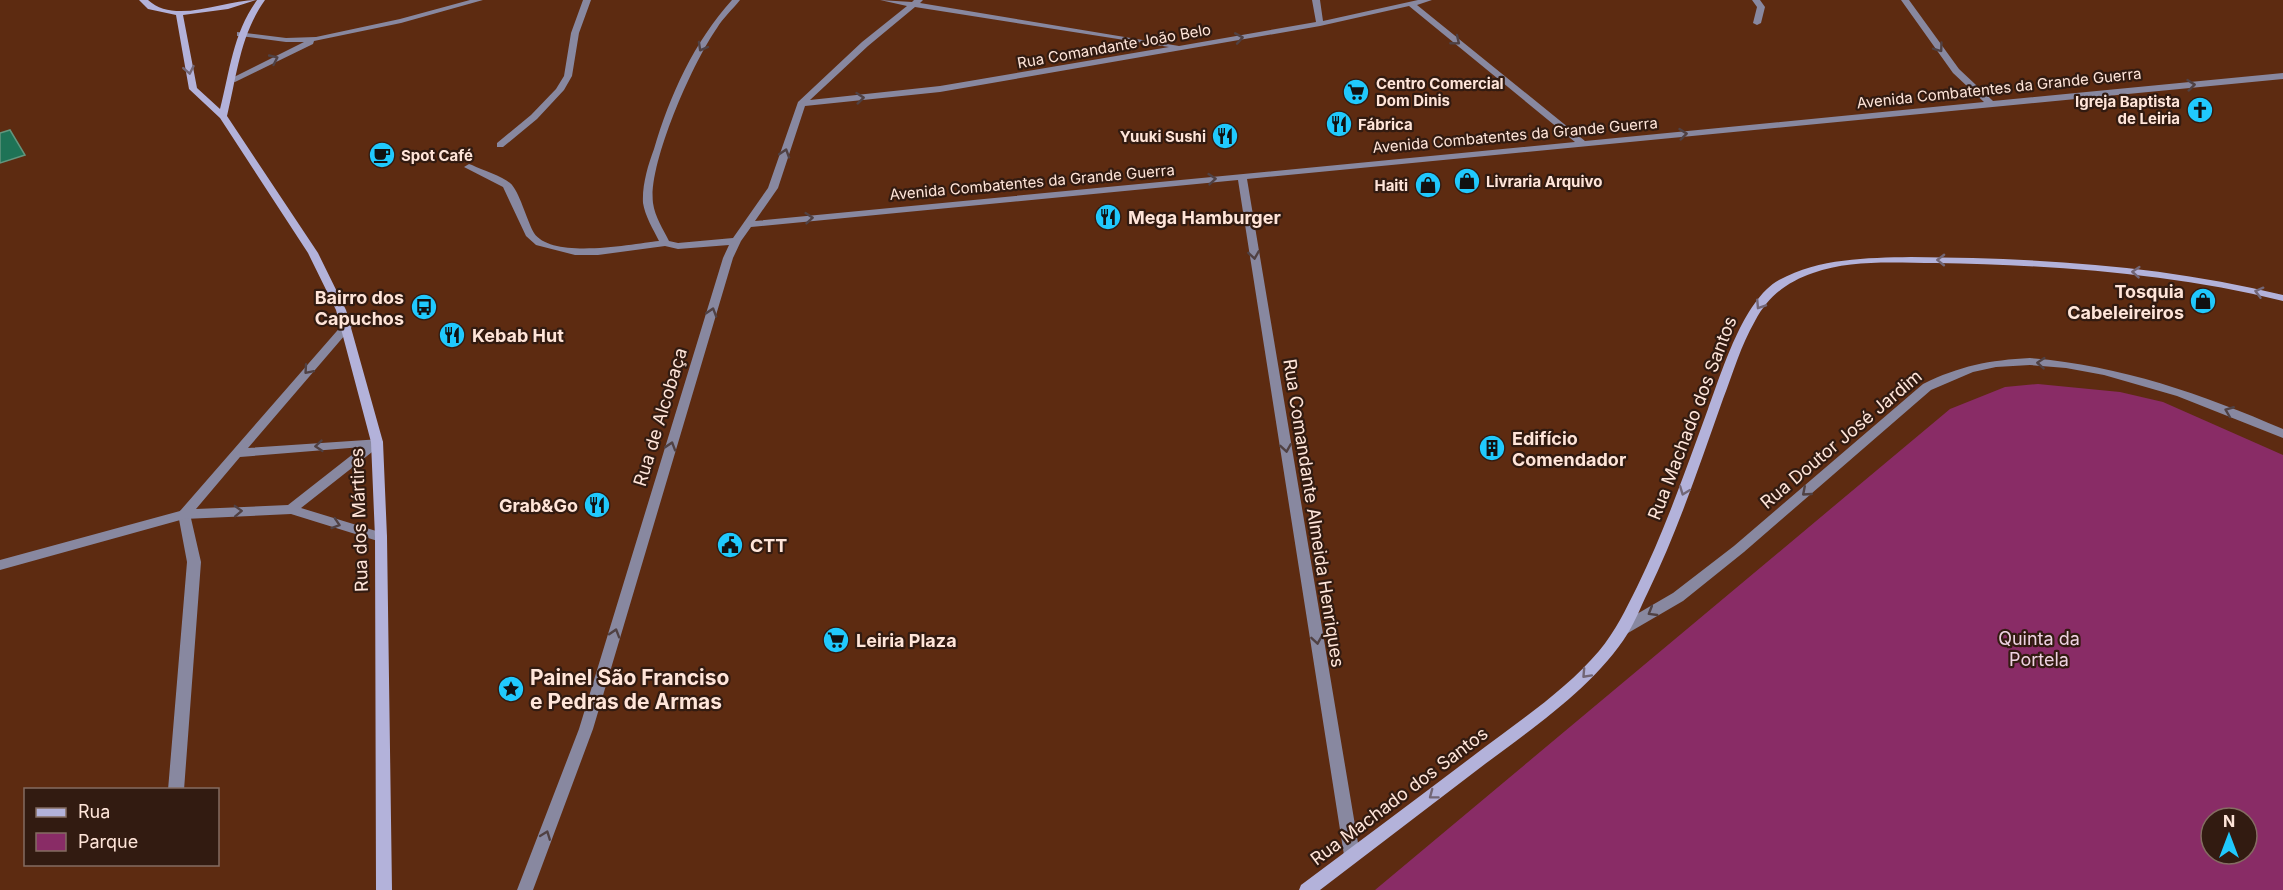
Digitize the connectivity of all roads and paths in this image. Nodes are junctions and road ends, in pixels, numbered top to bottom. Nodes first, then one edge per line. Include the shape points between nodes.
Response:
1 (143, 0) edge
2 (252, 0) edge
3 (261, 0) edge
4 (479, 0) edge
5 (586, 0) edge
6 (736, 0) edge
7 (884, 0) edge
8 (1316, 0) edge
9 (1428, 0) edge
10 (1756, 0) edge
11 (1905, 0) edge
12 (916, 3) edge
13 (1411, 4) junction
14 (179, 12) junction
15 (1757, 23) dead end
16 (1320, 24) junction
17 (240, 34) junction
18 (316, 39) junction
19 (1185, 47) junction
20 (2283, 76) edge
21 (232, 81) junction
22 (801, 104) junction
23 (1991, 104) junction
24 (223, 116) junction
25 (1583, 144) junction
26 (500, 146) dead end
27 (469, 167) dead end
28 (1242, 177) junction
29 (751, 224) junction
30 (736, 241) junction
31 (665, 243) junction
32 (2283, 298) edge
33 (347, 326) junction
34 (2283, 434) edge
35 (377, 442) junction
36 (236, 453) junction
37 (291, 509) junction
38 (184, 514) junction
39 (381, 537) junction
40 (0, 565) edge
41 (1623, 629) junction
42 (176, 788) edge
43 (1352, 855) junction
44 (384, 890) edge
45 (525, 890) edge
46 (1307, 890) edge

1 - 14 main road via 153,8
2 - 14 main road via 223,8
3 - 17 main road
4 - 18 street
5 - 26 street via 575,33 568,76 560,90
6 -> 31 street via 712,28 691,66 653,169 647,202
7 - 12 street
8 - 16 street
9 - 13 street, Rua Comandante João Belo
10 - 15 street via 1761,7
11 -> 23 street via 1956,71
12 - 19 street
12 - 22 street, Rua de Alcobaça
13 - 16 street, Rua Comandante João Belo
13 -> 25 street
14 -> 24 main road, Rua dos Mártires via 194,89
19 -> 16 street, Rua Comandante João Belo
17 - 18 street
17 - 21 main road
21 -> 18 street
22 -> 19 street, Rua Comandante João Belo via 940,89
23 -> 20 street, Avenida Combatentes da Grande Guerra
21 - 24 main road
29 -> 22 street, Rua de Alcobaça via 773,188
25 -> 23 street, Avenida Combatentes da Grande Guerra
24 - 33 main road, Rua dos Mártires via 313,253
25 - 28 street, Avenida Combatentes da Grande Guerra
27 - 31 street via 507,185 531,236 540,243 575,252 598,252
29 -> 28 street, Avenida Combatentes da Grande Guerra
28 -> 43 street, Rua Comandante Almeida Henriques
29 - 30 street, Rua de Alcobaça
30 - 31 street via 678,246
45 -> 30 street, Rua de Alcobaça via 586,729
32 -> 41 main road, Rua Machado dos Santos via 2174,275 2000,261 1844,262 1781,283 1765,297 1749,321 1661,551
33 - 35 main road, Rua dos Mártires
33 -> 36 street
34 -> 41 street, Rua Doutor José Jardim via 2206,402 2105,372 2059,365 1997,363 1948,375 1927,387 1678,597
35 -> 36 street
35 - 37 street
35 - 39 main road, Rua dos Mártires
36 - 38 street
38 -> 37 street
37 -> 39 street
38 - 40 street
38 - 42 street via 194,562
39 - 44 main road, Rua dos Mártires
41 -> 43 main road, Rua Machado dos Santos via 1577,683
43 - 46 main road, Rua Machado dos Santos

